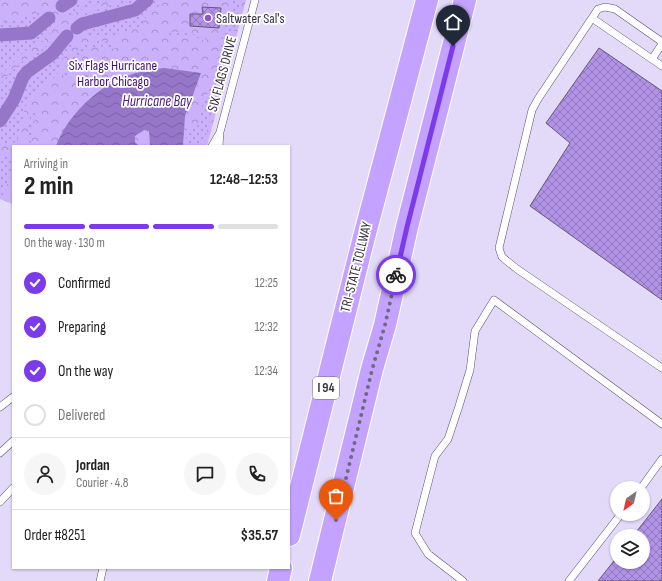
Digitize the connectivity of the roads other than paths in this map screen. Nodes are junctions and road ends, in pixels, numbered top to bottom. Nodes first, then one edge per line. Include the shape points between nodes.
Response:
1 (255, 0) edge
2 (427, 0) edge
3 (465, 0) edge
4 (592, 18) junction
5 (662, 43) edge
6 (652, 59) junction
7 (662, 66) edge
8 (220, 132) junction
9 (213, 145) edge
10 (218, 145) edge
11 (662, 368) edge
12 (12, 398) edge
13 (0, 407) edge
14 (662, 424) edge
15 (12, 442) edge
16 (0, 453) edge
17 (662, 459) edge
18 (646, 481) edge
19 (12, 489) edge
20 (0, 502) edge
21 (616, 521) edge
22 (290, 532) edge
23 (103, 569) edge
24 (281, 569) edge
25 (100, 581) edge
26 (278, 581) edge
27 (320, 581) edge
28 (463, 581) edge
29 (569, 581) edge

1 - 8 lane, SIX FLAGS DRIVE
2 - 22 highway, TRI-STATE TOLLWAY / I 94 via 362,241
3 - 27 highway
4 - 5 lane via 598,8 615,9
4 - 6 lane
4 - 11 lane via 532,110 499,248 502,257 517,269
5 - 6 lane
6 - 7 lane
8 - 9 lane, SIX FLAGS DRIVE
8 - 10 lane, SIX FLAGS DRIVE
12 - 13 lane
14 - 28 lane via 494,300 475,331 470,370 462,399 448,439 435,456 415,533 428,554
15 - 16 lane
17 - 18 lane
19 - 20 lane
21 - 29 lane
23 - 25 lane
24 - 26 highway

